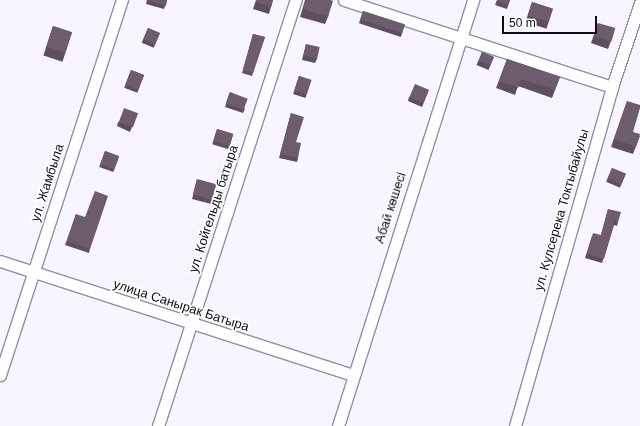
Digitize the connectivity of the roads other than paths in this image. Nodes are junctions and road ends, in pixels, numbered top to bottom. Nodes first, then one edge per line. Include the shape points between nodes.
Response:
1 (122, 0) edge
2 (296, 0) edge
3 (344, 0) edge
4 (473, 0) edge
5 (640, 3) edge
6 (460, 37) junction
7 (612, 86) junction
8 (0, 261) edge
9 (34, 272) junction
10 (192, 324) junction
11 (0, 374) edge
12 (353, 375) junction
13 (158, 426) edge
14 (338, 426) edge
15 (515, 426) edge

1 - 9 street, ул. Жамбыла
2 - 10 street, ул. Койгельды батыра
3 - 6 street
4 - 6 street, Абай көшесі
5 - 7 street, ул. Кулсерека Токтыбайулы
6 - 7 street
6 - 12 street, Абай көшесі
7 - 15 street, ул. Кулсерека Токтыбайулы
8 - 9 street, улица Санырак Батыра
9 - 10 street, улица Санырак Батыра
9 - 11 street, ул. Жамбыла
10 - 12 street, улица Санырак Батыра
10 - 13 street, ул. Койгельды батыра
12 - 14 street, Абай көшесі

